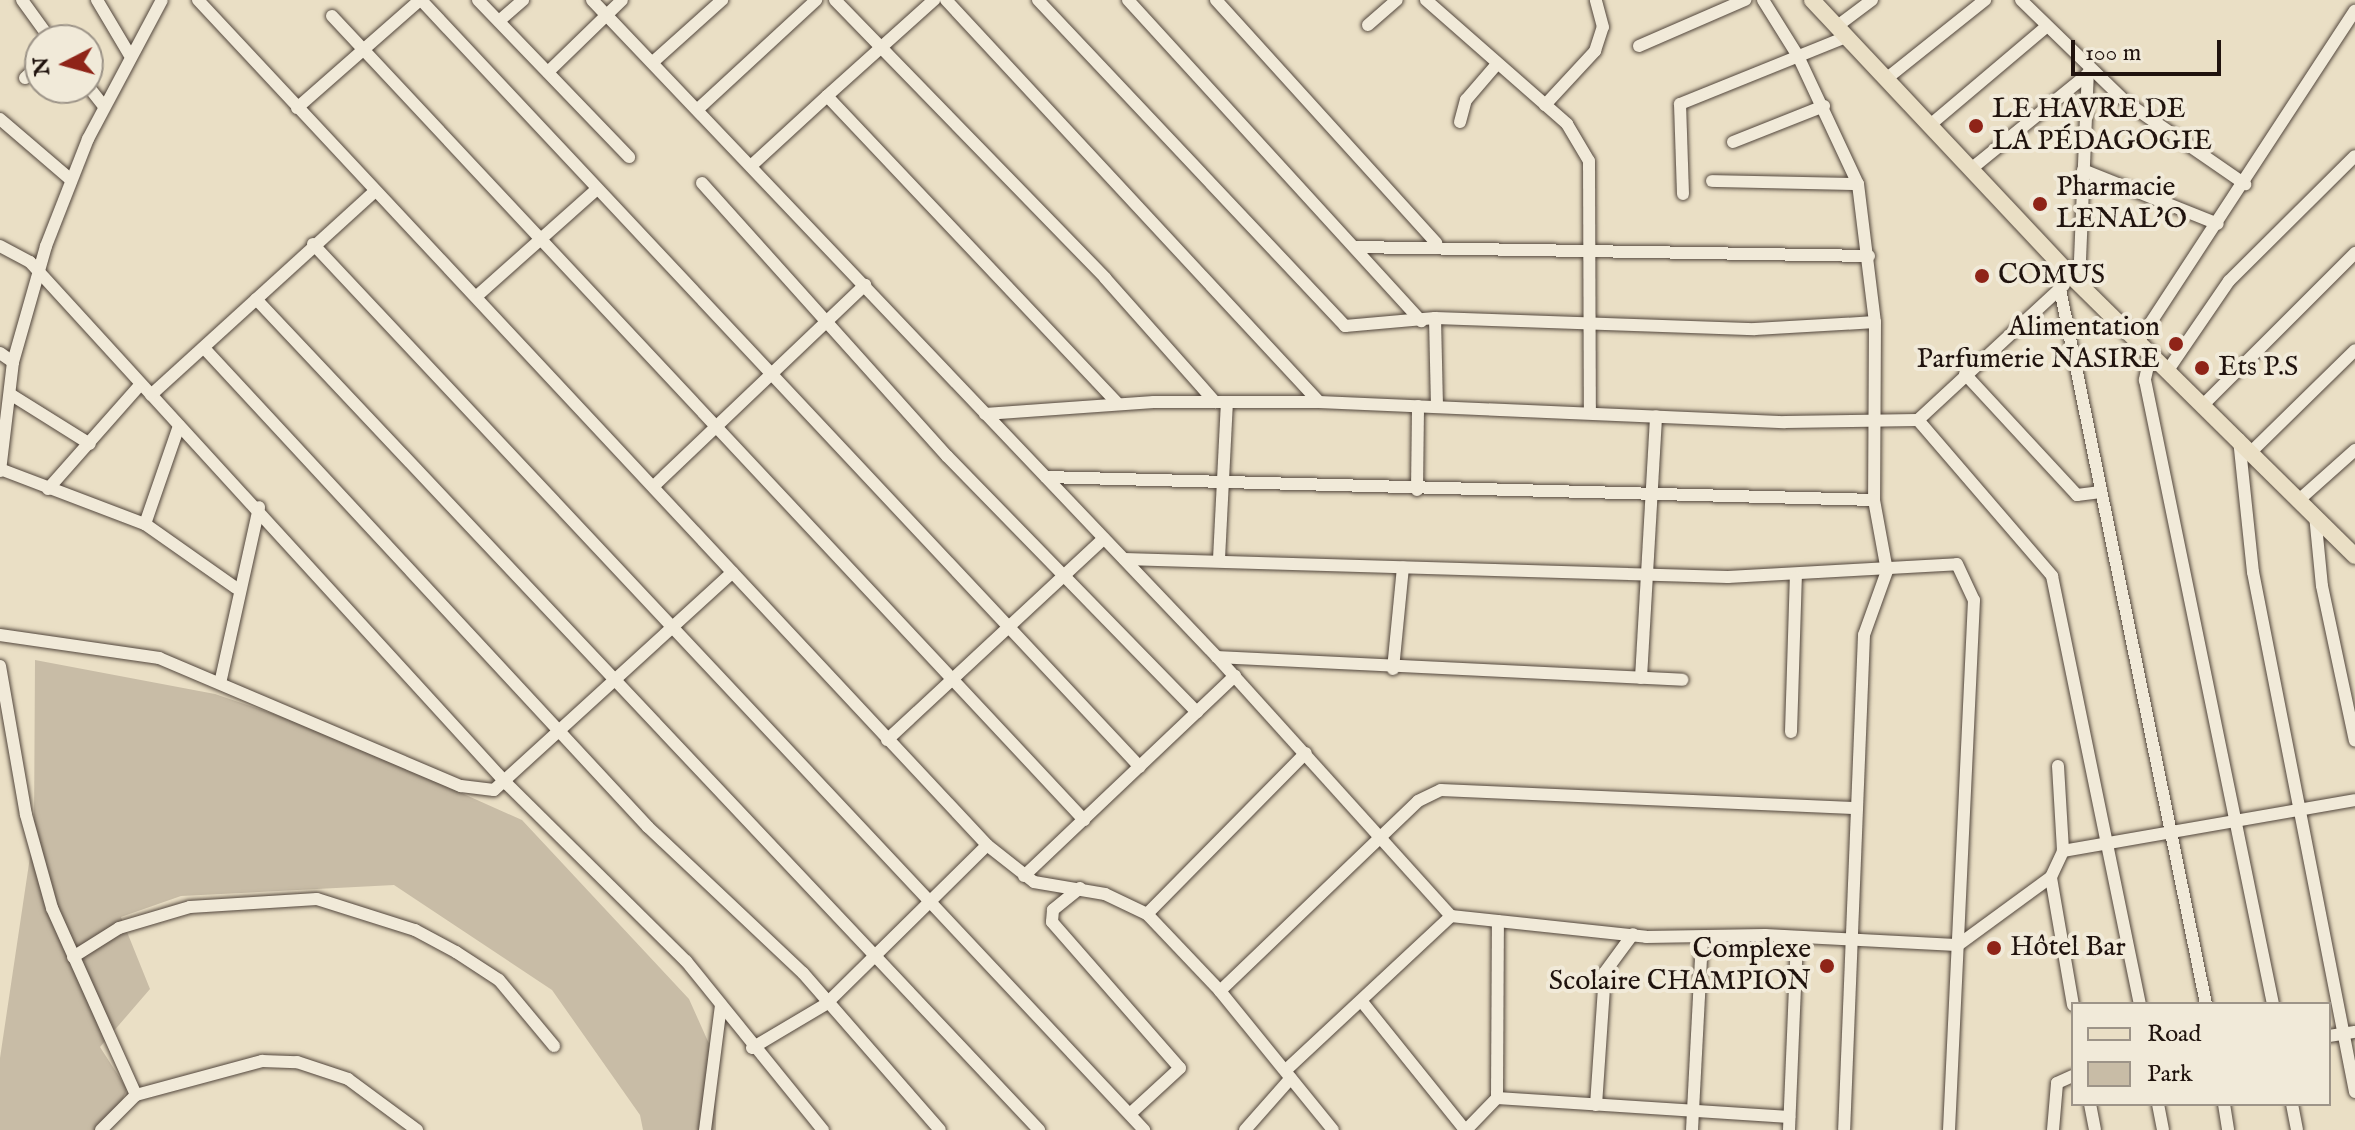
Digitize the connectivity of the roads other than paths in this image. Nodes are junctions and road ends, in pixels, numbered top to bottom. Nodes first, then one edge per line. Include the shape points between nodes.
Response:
1 (22, 0) edge
2 (97, 0) edge
3 (162, 0) edge
4 (420, 0) edge
5 (478, 0) edge
6 (523, 0) edge
7 (592, 0) edge
8 (622, 0) edge
9 (722, 0) edge
10 (816, 0) edge
11 (835, 0) edge
12 (934, 0) edge
13 (946, 0) edge
14 (1038, 0) edge
15 (1128, 0) edge
16 (1216, 0) edge
17 (1397, 0) edge
18 (1426, 0) edge
19 (1596, 0) edge
20 (1745, 0) edge
21 (1763, 0) edge
22 (1812, 0) edge
23 (1872, 0) edge
24 (1985, 0) edge
25 (2021, 0) edge
26 (203, 2) edge
27 (2355, 11) edge
28 (607, 14) junction
29 (332, 16) dead end
30 (499, 21) junction
31 (39, 24) edge
32 (1368, 25) dead end
33 (2046, 27) junction
34 (1841, 32) junction
35 (1639, 46) dead end
36 (879, 48) junction
37 (363, 51) junction
38 (129, 54) junction
39 (1798, 56) junction
40 (653, 62) junction
41 (1497, 64) junction
42 (548, 72) junction
43 (2089, 73) junction
44 (1886, 79) junction
45 (827, 96) junction
46 (103, 105) joint
47 (1545, 105) junction
48 (1824, 106) junction
49 (297, 108) junction
50 (698, 109) junction
51 (0, 119) edge
52 (1460, 122) dead end
53 (1930, 125) junction
54 (1733, 142) dead end
55 (2355, 156) edge
56 (629, 157) dead end
57 (752, 165) junction
58 (1971, 169) junction
59 (2083, 170) junction
60 (70, 179) junction
61 (1712, 181) dead end
62 (702, 183) dead end
63 (1858, 184) junction
64 (2245, 184) junction
65 (597, 189) junction
66 (375, 191) junction
67 (1683, 194) dead end
68 (2218, 224) junction
69 (538, 241) junction
70 (1436, 243) junction
71 (313, 244) junction
72 (0, 246) edge
73 (1355, 247) junction
74 (1591, 250) junction
75 (2355, 253) edge
76 (1869, 256) junction
77 (38, 272) junction
78 (2070, 283) junction
79 (865, 285) junction
80 (478, 295) junction
81 (256, 299) junction
82 (1435, 318) junction
83 (1421, 321) junction
84 (1590, 322) junction
85 (1875, 322) junction
86 (825, 323) junction
87 (204, 348) junction
88 (2144, 348) junction
89 (2355, 350) edge
90 (0, 353) edge
91 (13, 362) junction
92 (2168, 370) junction
93 (1965, 374) junction
94 (771, 375) junction
95 (141, 384) junction
96 (10, 394) junction
97 (151, 395) junction
98 (1221, 402) junction
99 (1319, 402) junction
100 (1118, 404) junction
101 (2204, 404) junction
102 (1418, 406) junction
103 (1437, 407) junction
104 (1590, 413) junction
105 (985, 414) junction
106 (1656, 416) junction
107 (1918, 420) junction
108 (1873, 423) junction
109 (179, 426) junction
110 (715, 427) junction
111 (2239, 439) junction
112 (2, 440) edge
113 (90, 444) junction
114 (2355, 450) edge
115 (2252, 451) junction
116 (0, 470) edge
117 (1046, 477) junction
118 (1226, 483) junction
119 (656, 484) junction
120 (48, 489) junction
121 (1417, 490) junction
122 (2101, 492) junction
123 (1654, 494) junction
124 (2300, 499) junction
125 (1874, 500) junction
126 (259, 507) junction
127 (2315, 515) junction
128 (145, 524) junction
129 (1104, 538) junction
130 (2353, 549) edge
131 (1124, 559) junction
132 (1219, 559) junction
133 (1403, 567) junction
134 (1887, 571) junction
135 (733, 572) junction
136 (1651, 574) junction
137 (1064, 575) junction
138 (1796, 577) junction
139 (236, 588) junction
140 (672, 625) junction
141 (1005, 629) junction
142 (0, 635) edge
143 (1217, 657) junction
144 (0, 666) edge
145 (1393, 669) junction
146 (1235, 676) junction
147 (952, 678) junction
148 (1641, 678) junction
149 (221, 679) junction
150 (618, 680) junction
151 (1682, 680) dead end
152 (1197, 712) junction
153 (563, 732) junction
154 (1791, 732) dead end
155 (887, 740) junction
156 (2355, 741) edge
157 (1306, 753) junction
158 (2058, 766) dead end
159 (1140, 767) junction
160 (507, 784) junction
161 (2355, 800) edge
162 (1853, 808) junction
163 (2303, 810) junction
164 (2238, 819) junction
165 (1084, 820) junction
166 (2171, 830) junction
167 (1381, 835) junction
168 (2107, 841) junction
169 (987, 845) junction
170 (2063, 851) junction
171 (1024, 876) junction
172 (2051, 877) junction
173 (1080, 888) junction
174 (930, 902) junction
175 (1147, 914) junction
176 (1451, 916) junction
177 (1498, 921) junction
178 (1633, 934) junction
179 (1797, 937) junction
180 (1702, 940) junction
181 (1850, 940) junction
182 (1958, 945) junction
183 (876, 956) junction
184 (73, 957) junction
185 (1220, 991) junction
186 (2072, 1002) edge
187 (2140, 1002) edge
188 (2206, 1002) edge
189 (2273, 1002) edge
190 (1363, 1003) junction
191 (826, 1004) junction
192 (721, 1005) junction
193 (2350, 1033) edge
194 (722, 1035) junction
195 (741, 1035) junction
196 (554, 1046) dead end
197 (752, 1048) junction
198 (1288, 1074) junction
199 (2071, 1077) edge
200 (2355, 1092) edge
201 (136, 1095) junction
202 (1497, 1098) junction
203 (1596, 1105) junction
204 (2090, 1106) edge
205 (2158, 1106) edge
206 (2224, 1106) edge
207 (2292, 1106) edge
208 (1693, 1109) junction
209 (1130, 1114) junction
210 (706, 1124) edge
211 (1789, 1124) edge
212 (101, 1130) edge
213 (417, 1130) edge
214 (718, 1130) edge
215 (823, 1130) edge
216 (940, 1130) edge
217 (1039, 1130) edge
218 (1144, 1130) edge
219 (1245, 1130) edge
220 (1333, 1130) edge
221 (1466, 1130) edge
222 (1692, 1130) edge
223 (1844, 1130) edge
224 (1949, 1130) edge
225 (2053, 1130) edge
226 (2095, 1130) edge
227 (2163, 1130) edge
228 (2228, 1130) edge
229 (2297, 1130) edge

1 - 31 street
2 - 38 street
3 - 38 street
4 - 37 street
4 - 65 street
5 - 30 street
6 - 30 street
7 - 28 street
8 - 28 street
9 - 40 street
10 - 50 street
11 - 36 street
12 - 36 street
13 - 99 street
14 - 83 street via 1336,320 1354,329
15 - 73 street
16 - 70 street
17 - 32 street
18 - 41 street
19 - 47 street via 1603,27 1595,51
20 - 35 street
21 - 39 street
22 - 34 main road
23 - 34 street
24 - 44 street
25 - 33 street
26 - 49 street
27 - 64 street
28 - 40 street
28 - 42 street
29 - 37 street
30 - 42 street
33 - 43 street
33 - 53 street
34 - 39 street
34 - 44 main road
36 - 45 street
36 - 98 street
37 - 49 street
37 - 69 street
38 - 46 street
39 - 48 street
39 - 67 street via 1676,109
40 - 50 street
41 - 47 street
41 - 52 street via 1466,100
42 - 56 street
43 - 58 street
43 - 59 street
43 - 64 street
44 - 53 main road
45 - 57 street
45 - 100 street
46 - 60 street
47 - 74 street via 1567,124 1589,161
48 - 54 street
48 - 63 street
49 - 66 street
50 - 57 street
51 - 60 street
53 - 58 main road
55 - 92 street via 2229,281
57 - 79 street
58 - 78 main road
59 - 68 street
59 - 78 street
60 - 77 street
61 - 63 street
62 - 86 street
63 - 76 street
64 - 68 street
65 - 69 street
65 - 94 street
66 - 71 street
66 - 80 street
68 - 88 street
69 - 80 street
69 - 110 street
70 - 73 street
70 - 74 street
71 - 81 street
71 - 140 street
72 - 77 street
73 - 83 street
74 - 76 street
74 - 84 street
75 - 101 street
76 - 85 street
77 - 91 street
77 - 95 street
78 - 88 main road
78 - 93 street
78 - 122 street
79 - 86 street
79 - 105 street
80 - 119 street
81 - 87 street
81 - 150 street
82 - 83 street
82 - 84 street
82 - 103 street
84 - 85 street via 1755,329
84 - 104 street
85 - 108 street
86 - 94 street
86 - 137 street
87 - 97 street
87 - 153 street
88 - 92 main road
88 - 164 street via 2145,380
89 - 115 street
90 - 91 street
91 - 96 street
92 - 101 main road
93 - 107 street
93 - 122 street via 2077,495
94 - 110 street
94 - 141 street
95 - 97 street
95 - 113 street
96 - 112 street
96 - 113 street
97 - 109 street
98 - 99 street
98 - 100 street
98 - 118 street
99 - 102 street
100 - 105 street
101 - 111 main road
102 - 103 street
102 - 121 street
103 - 104 street
104 - 106 street
105 - 117 street
106 - 108 street
106 - 123 street
107 - 108 street
107 - 168 street via 2052,576
108 - 125 street
109 - 126 street
109 - 128 street
110 - 119 street
110 - 147 street
111 - 115 main road
111 - 163 street via 2253,572
112 - 116 street
113 - 120 street
114 - 124 street
115 - 124 main road
116 - 120 street
117 - 118 street
117 - 129 street
118 - 121 street
118 - 132 street
119 - 135 street
120 - 128 street
121 - 123 street
122 - 166 street
123 - 125 street
123 - 136 street
124 - 127 main road
125 - 134 street
126 - 139 street
126 - 160 street
127 - 130 main road
127 - 156 street via 2322,586
128 - 139 street
129 - 131 street
129 - 137 street
131 - 132 street
131 - 143 street
132 - 133 street
133 - 136 street
133 - 145 street
134 - 138 street
134 - 162 street via 1864,635
134 - 182 street via 1957,564 1972,585
135 - 140 street
135 - 155 street
136 - 138 street
136 - 148 street
137 - 141 street
137 - 152 street
138 - 154 street
139 - 149 street
140 - 150 street
140 - 174 street
141 - 147 street
141 - 159 street
142 - 149 street via 146,656
143 - 145 street
143 - 146 street
144 - 184 street via 26,815
145 - 148 street
146 - 152 street
146 - 157 street
147 - 155 street
147 - 165 street
148 - 151 street
149 - 160 street via 461,786 494,790
150 - 153 street
150 - 183 street
152 - 159 street
153 - 160 street
153 - 191 street
155 - 169 street
157 - 167 street
157 - 175 street
158 - 170 street
159 - 165 street
160 - 192 street via 666,940
161 - 163 street
162 - 167 street via 1441,790
162 - 181 street
163 - 164 street
163 - 193 street
164 - 166 street
164 - 189 street
165 - 171 street
166 - 168 street
166 - 188 street
167 - 176 street
167 - 185 street
168 - 170 street
168 - 187 street
169 - 171 street
169 - 174 street
170 - 172 street
171 - 173 street
172 - 182 street
172 - 186 street
173 - 175 street
173 - 209 street via 1053,910 1052,922 1180,1068
174 - 183 street
174 - 209 street
175 - 185 street
176 - 177 street
176 - 190 street
177 - 178 street
177 - 202 street
178 - 180 street
178 - 203 street via 1605,972
179 - 180 street
179 - 181 street
179 - 211 street
180 - 208 street
181 - 182 street
181 - 223 street
182 - 224 street
183 - 191 street
183 - 217 street
184 - 196 street via 119,928 190,907 317,899 415,930 456,952 499,980
184 - 201 street
185 - 198 street
190 - 198 street
190 - 221 street
191 - 197 street
191 - 216 street
192 - 194 street
192 - 195 street
193 - 200 street
194 - 195 street
194 - 210 street
195 - 197 street
197 - 215 street
198 - 219 street
198 - 220 street
199 - 225 street via 2057,1083
201 - 212 street
201 - 213 street via 231,1064 297,1062 369,1091
202 - 203 street
202 - 221 street
203 - 208 street
204 - 226 street
205 - 227 street
206 - 228 street
207 - 229 street
208 - 211 street
208 - 222 street
209 - 218 street
210 - 214 street

